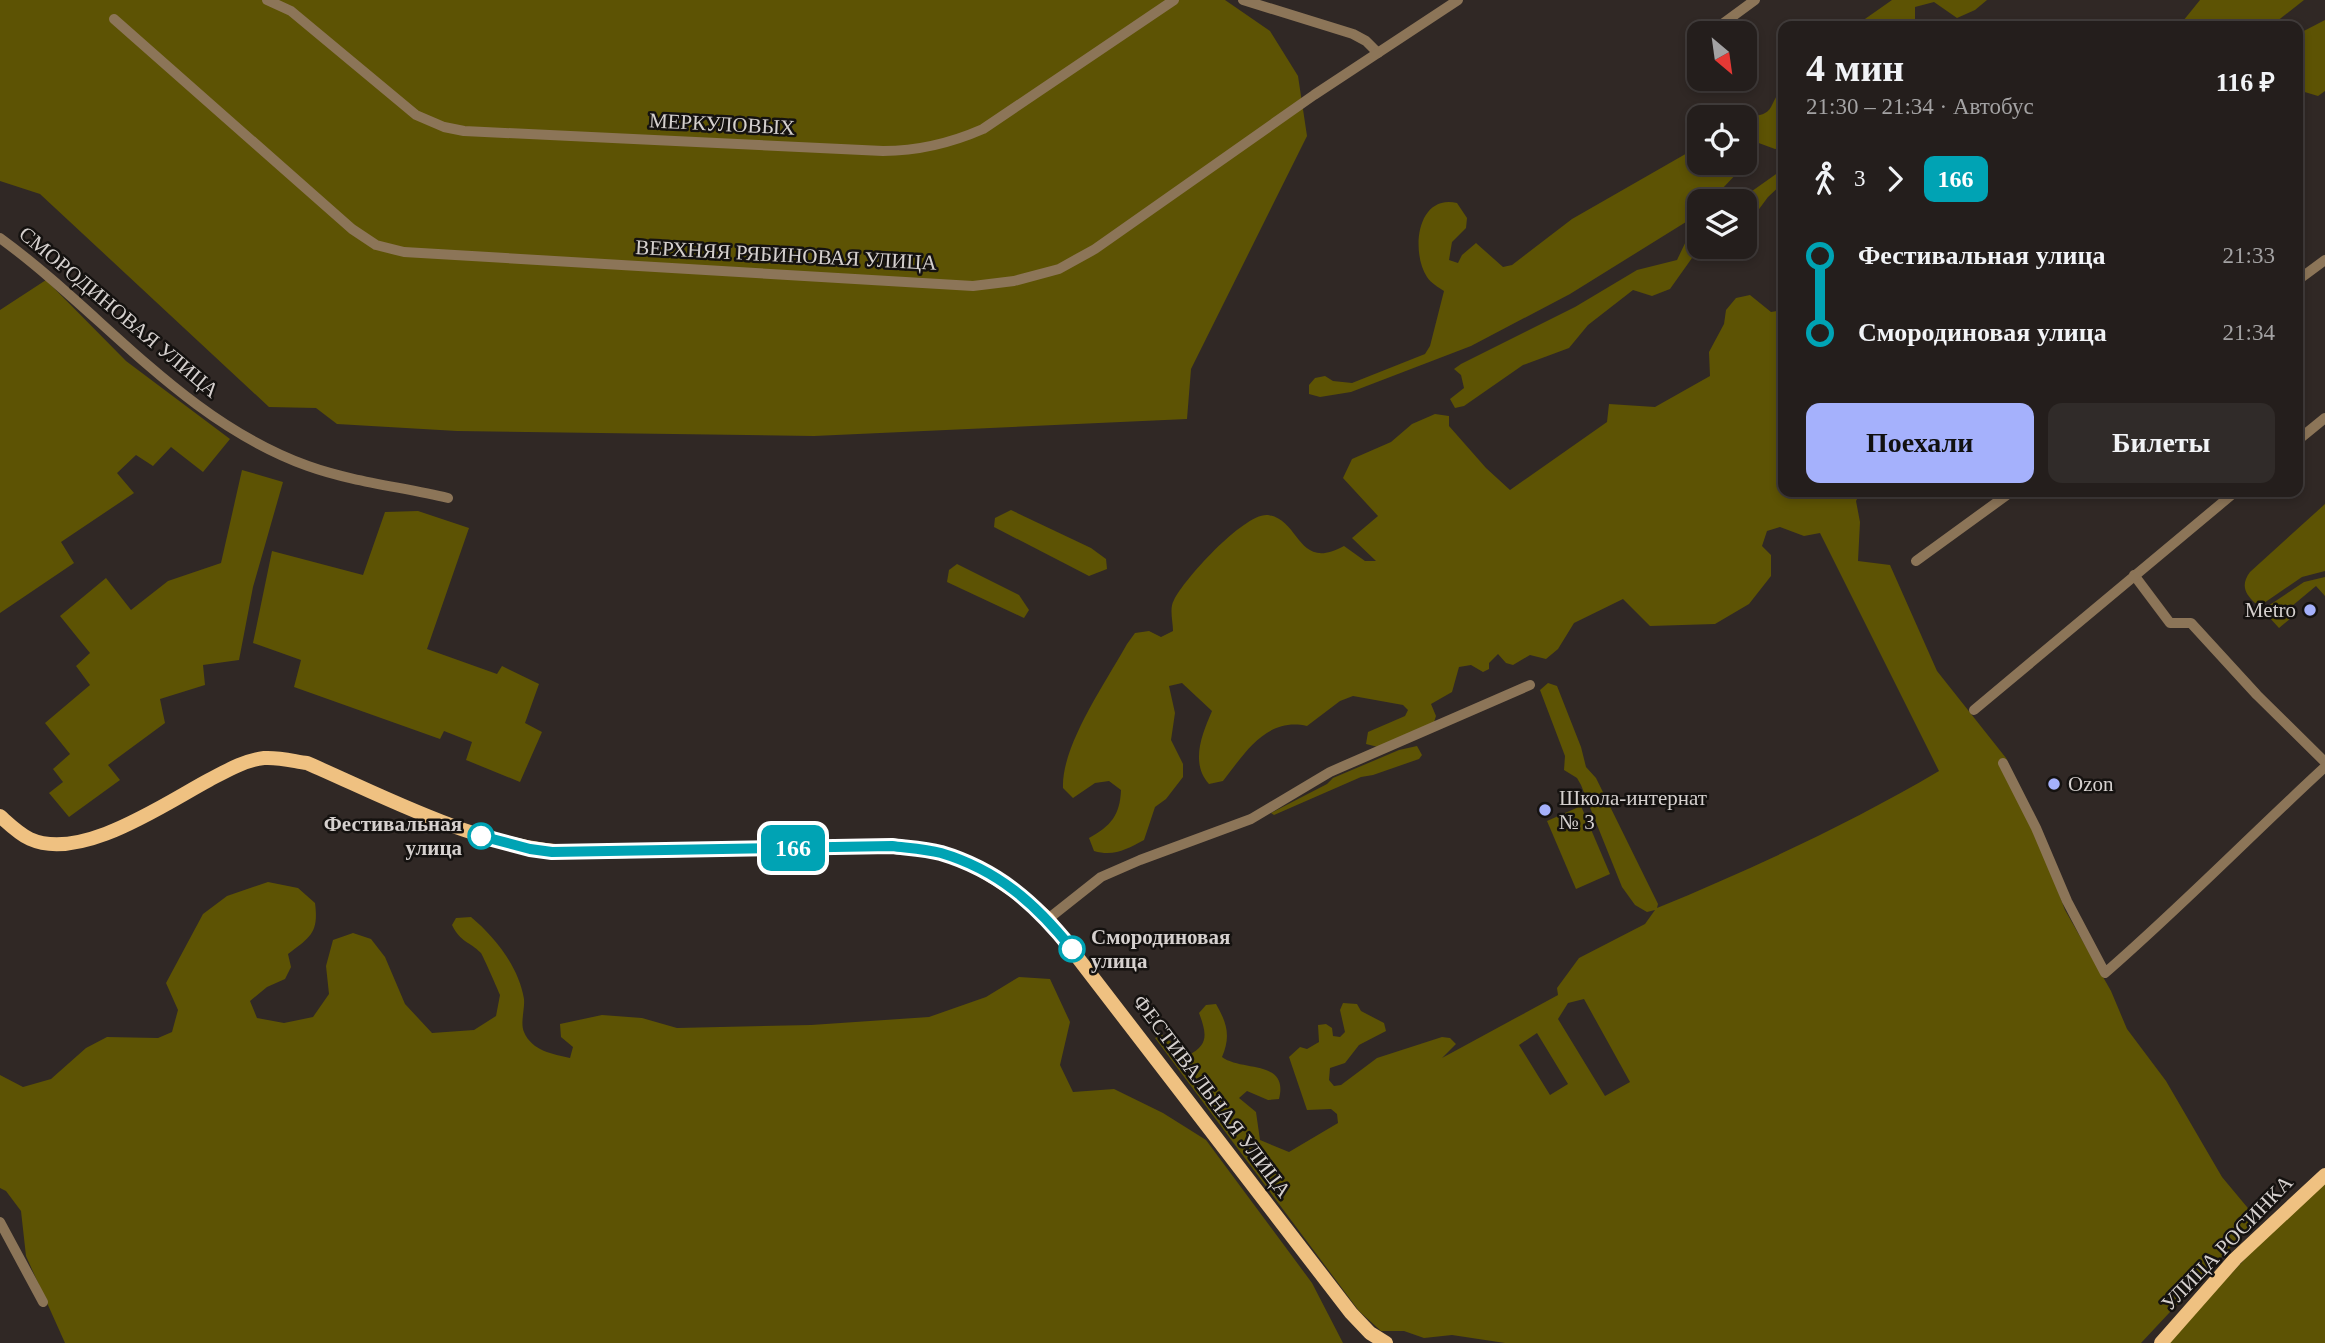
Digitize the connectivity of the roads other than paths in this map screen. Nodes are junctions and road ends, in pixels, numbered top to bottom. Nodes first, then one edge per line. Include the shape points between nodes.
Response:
1 (267, 0) edge
2 (1174, 0) edge
3 (1243, 0) edge
4 (1458, 0) edge
5 (1755, 0) edge
6 (114, 19) dead end
7 (1726, 21) edge
8 (1378, 53) junction
9 (0, 237) edge
10 (2325, 260) edge
11 (2303, 276) edge
12 (2325, 418) edge
13 (2303, 436) edge
14 (2004, 497) edge
15 (2229, 497) edge
16 (448, 498) dead end
17 (1916, 561) dead end
18 (2134, 575) junction
19 (1530, 685) dead end
20 (1974, 710) dead end
21 (2325, 762) edge
22 (2003, 763) dead end
23 (2325, 767) edge
24 (0, 816) edge
25 (1048, 919) junction
26 (2325, 1175) edge
27 (0, 1222) edge
28 (43, 1302) dead end
29 (1386, 1343) edge
30 (2161, 1343) edge

1 - 2 street, МЕРКУЛОВЫХ via 291,11 416,115 444,127 898,151 943,144 983,129
3 - 8 street via 1353,34
4 - 8 street, ВЕРХНЯЯ РЯБИНОВАЯ УЛИЦА
5 - 7 street
6 - 8 street, ВЕРХНЯЯ РЯБИНОВАЯ УЛИЦА via 352,229 376,245 404,253 973,286 1059,269 1095,249
9 - 16 street, СМОРОДИНОВАЯ УЛИЦА via 185,398 242,435 307,465
10 - 11 street
12 - 13 street
14 - 17 street
15 - 18 street
18 - 20 street
18 - 21 street via 2170,623 2191,623
19 - 25 street via 1330,772 1251,819 1101,877
22 - 23 street via 2105,973
24 - 25 main road, ФЕСТИВАЛЬНАЯ УЛИЦА via 30,839 49,844 86,841 226,772 262,758 278,758 307,764 481,836 530,849 892,846 940,853 986,871
25 - 29 main road, ФЕСТИВАЛЬНАЯ УЛИЦА via 1351,1313
26 - 30 main road, УЛИЦА РОСИНКА via 2235,1259
27 - 28 street

